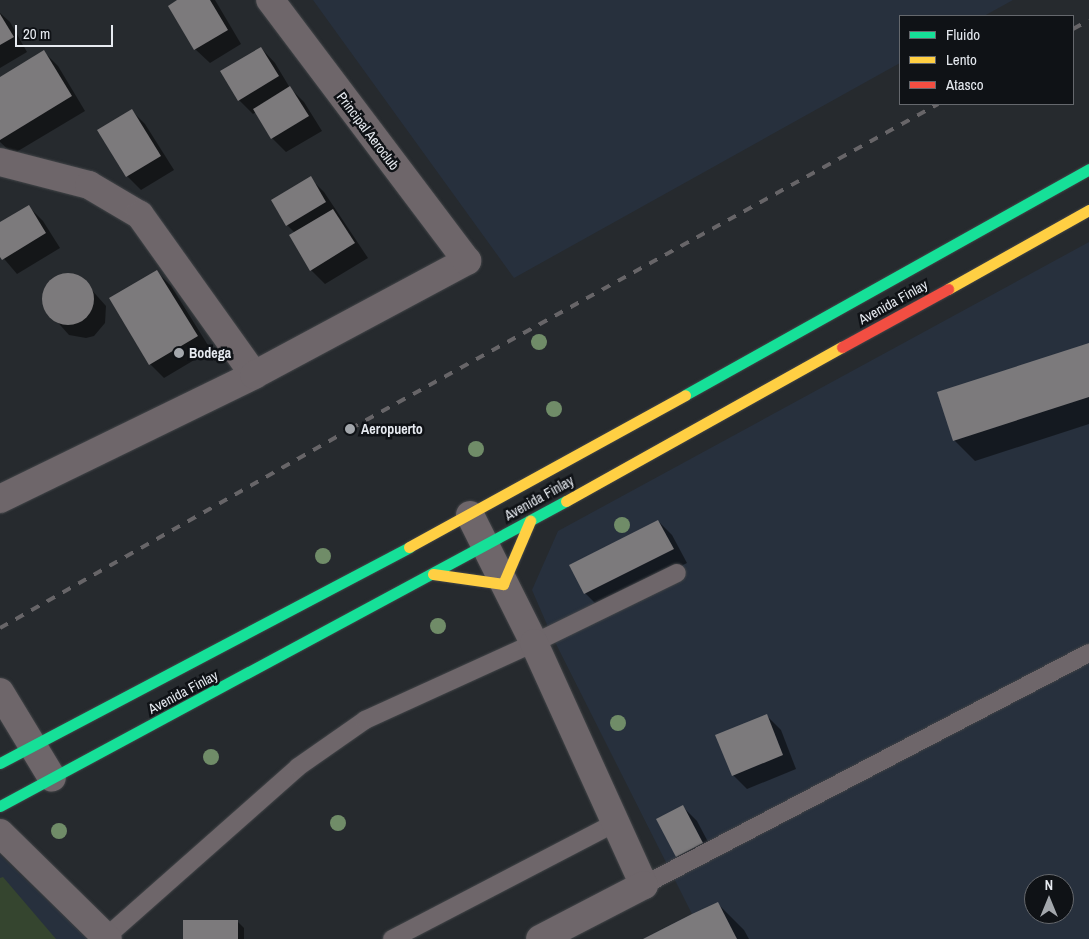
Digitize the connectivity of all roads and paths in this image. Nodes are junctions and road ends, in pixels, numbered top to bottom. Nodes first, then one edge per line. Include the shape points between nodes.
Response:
1 (270, 0) edge
2 (0, 162) edge
3 (1089, 168) edge
4 (1089, 210) edge
5 (254, 375) junction
6 (0, 500) edge
7 (470, 515) junction
8 (530, 521) junction
9 (484, 546) junction
10 (677, 573) dead end
11 (433, 574) junction
12 (503, 584) junction
13 (534, 643) junction
14 (1089, 653) edge
15 (0, 692) edge
16 (32, 746) junction
17 (0, 763) edge
18 (52, 778) junction
19 (0, 806) edge
20 (615, 823) junction
21 (0, 833) edge
22 (644, 885) junction
23 (103, 937) edge
24 (392, 939) edge
25 (540, 939) edge

1 - 5 street, Principal Aeroclub via 467,261
2 - 5 street via 90,185 140,215
3 - 7 highway, Avenida Finlay
4 - 8 highway, Avenida Finlay
5 - 6 street
7 - 9 street
7 - 16 highway, Avenida Finlay
8 - 9 highway, Avenida Finlay
8 - 12 highway
9 - 11 highway, Avenida Finlay
9 - 12 street
10 - 13 lane
11 - 12 highway
11 - 18 highway, Avenida Finlay
12 - 13 street
13 - 20 street
13 - 23 lane via 365,720 298,767
14 - 22 lane
15 - 16 street
16 - 17 highway, Avenida Finlay
16 - 18 street
18 - 19 highway, Avenida Finlay
20 - 22 street
20 - 24 lane
21 - 23 street
22 - 25 street

